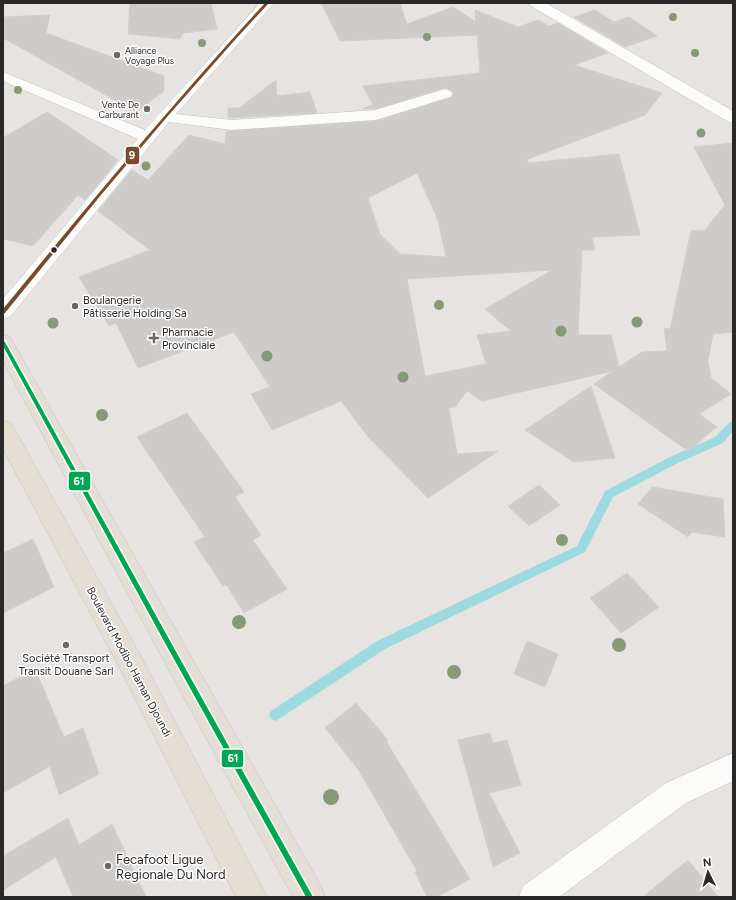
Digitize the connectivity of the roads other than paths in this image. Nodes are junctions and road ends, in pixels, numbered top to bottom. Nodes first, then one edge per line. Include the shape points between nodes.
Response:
1 (268, 3) edge
2 (536, 3) edge
3 (3, 76) edge
4 (445, 94) dead end
5 (164, 117) junction
6 (733, 118) edge
7 (147, 137) junction
8 (3, 312) edge
9 (3, 342) edge
10 (3, 429) edge
11 (733, 768) edge
12 (252, 897) edge
13 (310, 897) edge
14 (534, 897) edge

1 - 5 street
2 - 6 street
3 - 7 street
4 - 5 street via 376,115 232,125
5 - 7 street
7 - 8 street
9 - 13 main road
10 - 12 main road, Boulevard Modibo Haman Djoundi via 124,652
11 - 14 street via 676,793

